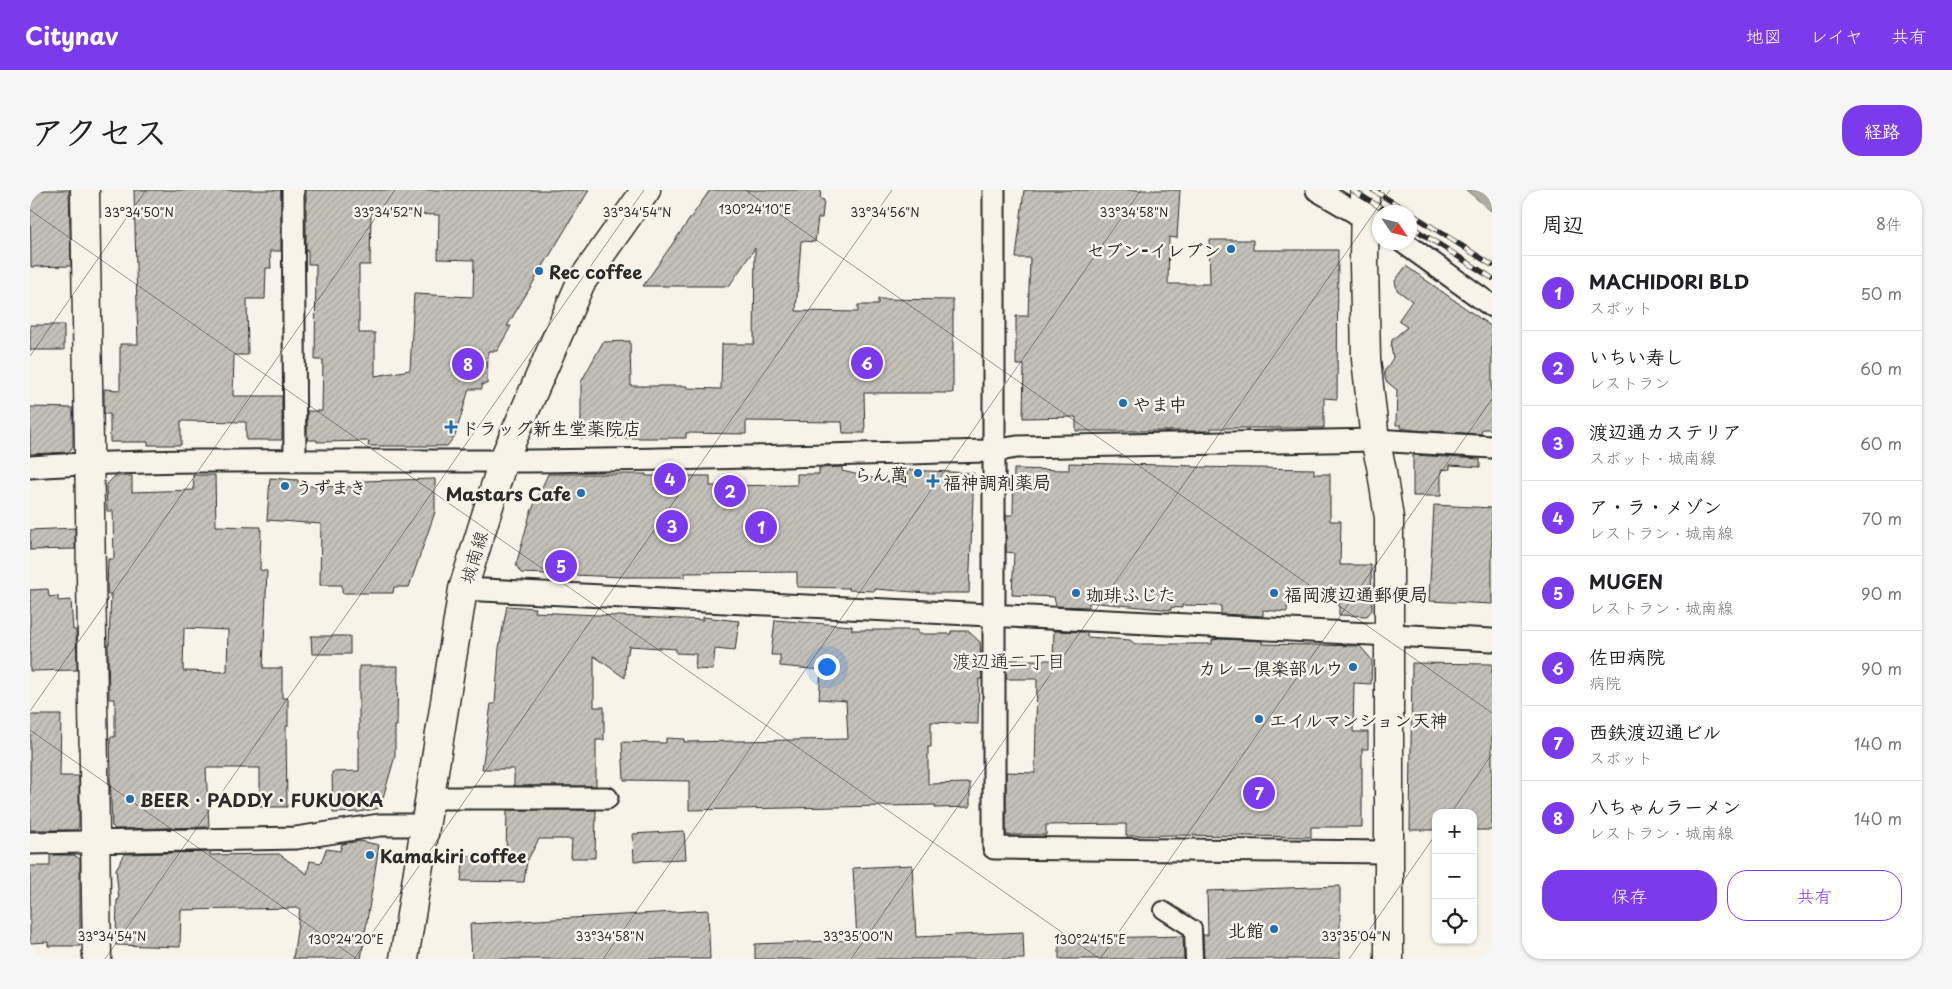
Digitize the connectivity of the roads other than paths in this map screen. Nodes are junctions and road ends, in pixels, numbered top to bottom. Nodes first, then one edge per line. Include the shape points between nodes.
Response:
1 (85, 190) edge
2 (293, 190) edge
3 (646, 190) edge
4 (994, 190) edge
5 (1317, 190) edge
6 (1365, 190) edge
7 (1372, 223) edge
8 (1414, 250) edge
9 (1492, 306) edge
10 (1375, 440) junction
11 (1492, 447) edge
12 (993, 451) junction
13 (295, 460) junction
14 (504, 462) junction
15 (90, 463) junction
16 (30, 467) edge
17 (463, 589) junction
18 (993, 614) junction
19 (1389, 635) junction
20 (1492, 640) edge
21 (430, 798) junction
22 (607, 798) dead end
23 (426, 825) junction
24 (30, 843) edge
25 (96, 843) junction
26 (1389, 852) junction
27 (1163, 910) dead end
28 (97, 959) edge
29 (404, 959) edge
30 (1194, 959) edge
31 (1389, 959) edge

1 - 15 street
2 - 13 street
3 - 14 street, 城南線 via 581,282
4 - 12 street
5 - 7 street
6 - 7 street
7 - 10 street via 1364,263 1366,359
8 - 9 street
10 - 11 street
10 - 12 street via 1017,447
10 - 19 street via 1389,518
12 - 14 street
12 - 18 street
13 - 14 street
13 - 15 street
14 - 17 street, 城南線
15 - 16 street
15 - 25 street
17 - 18 street
17 - 21 street, 城南線
18 - 19 street
18 - 26 street via 994,848
19 - 20 street
19 - 26 street
21 - 22 street
21 - 23 street, 城南線
23 - 25 street via 380,824 296,838
23 - 29 street, 城南線
24 - 25 street
25 - 28 street
26 - 31 street
27 - 30 street via 1193,930

